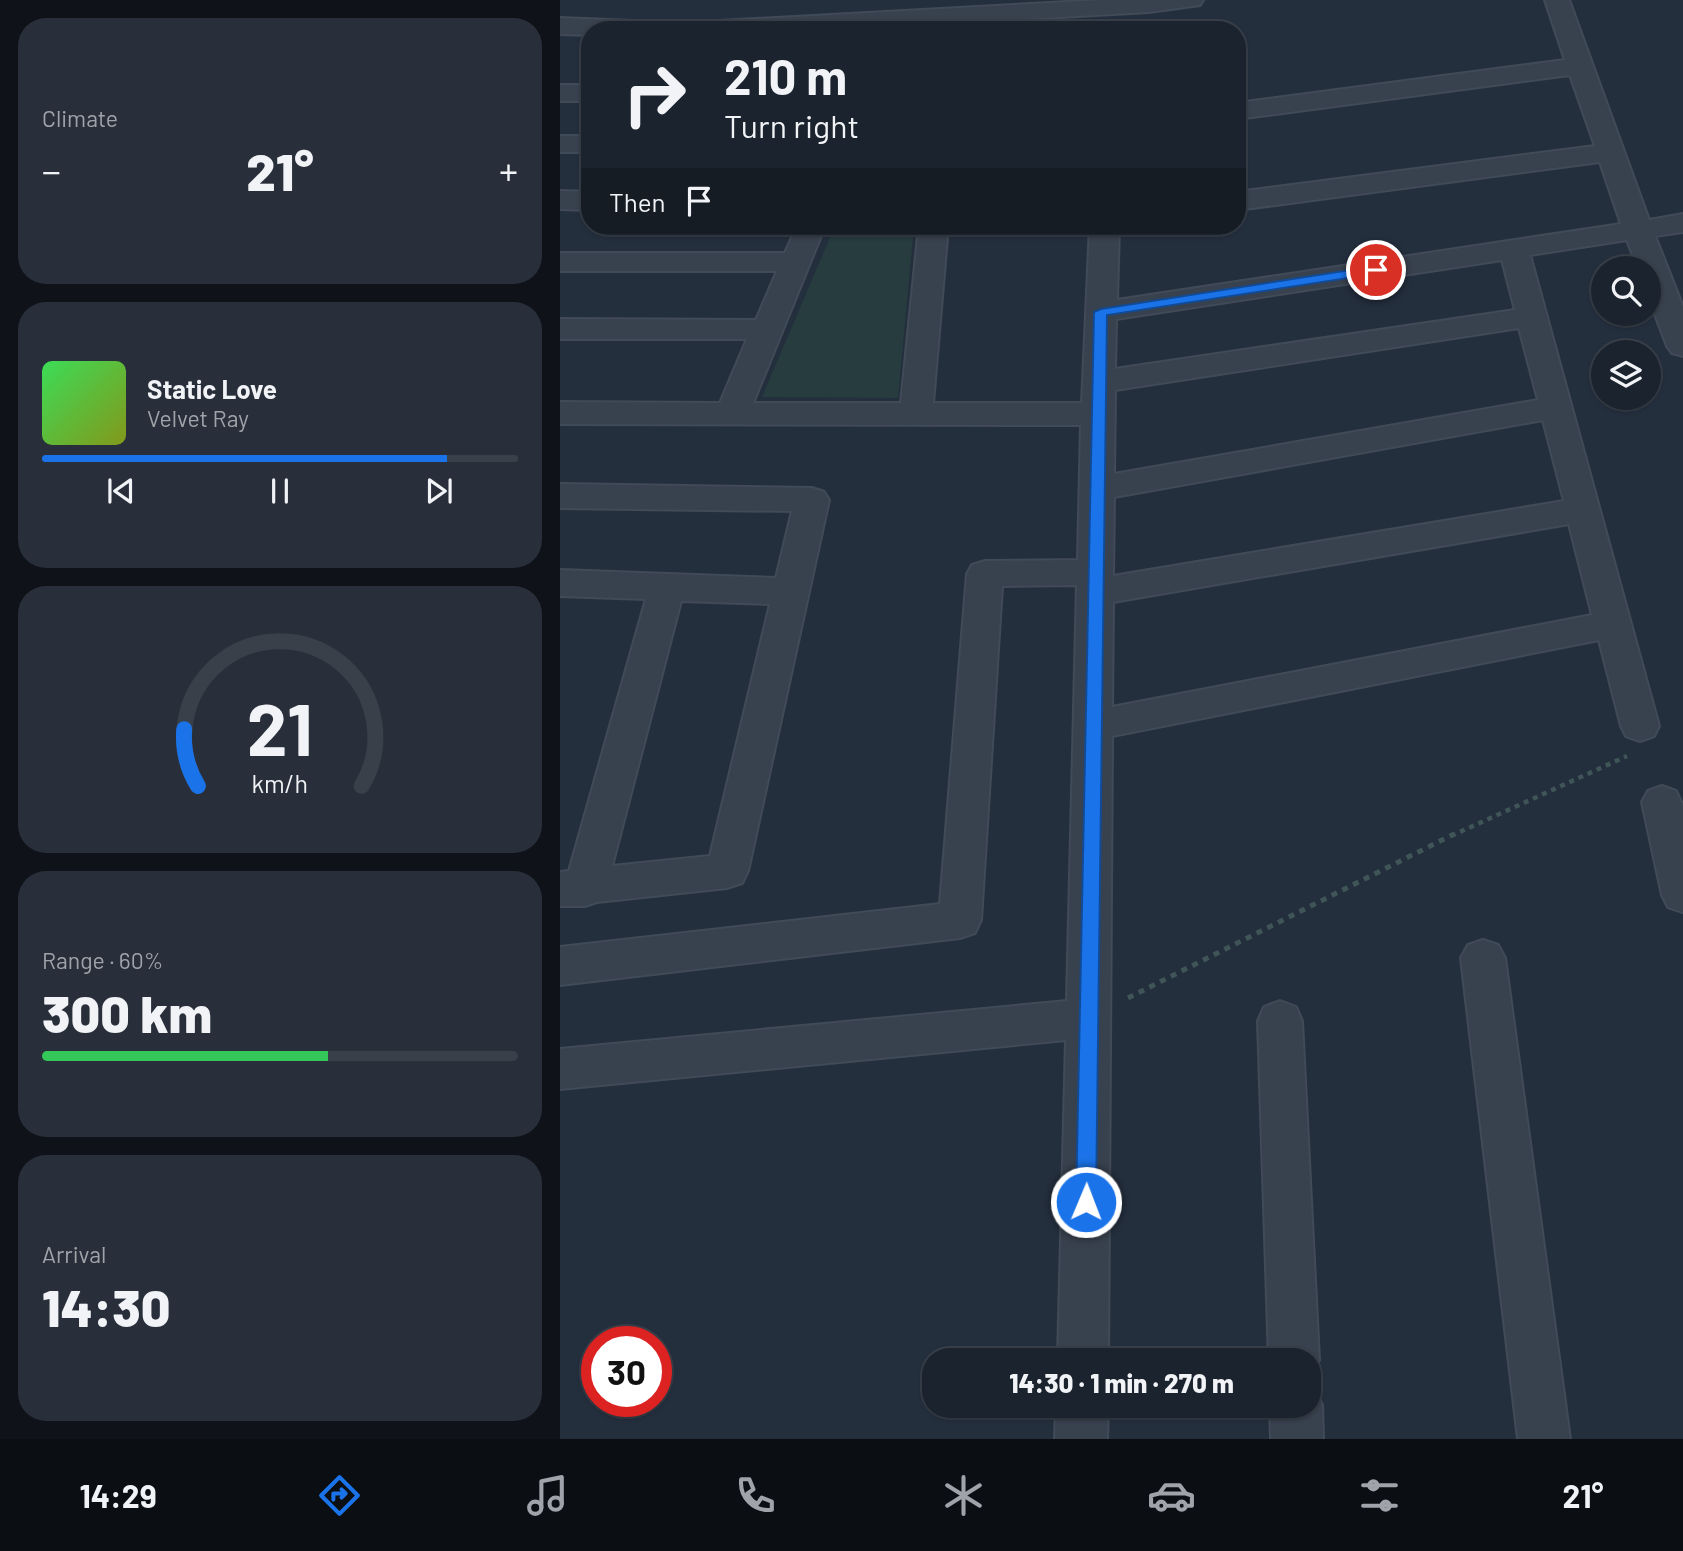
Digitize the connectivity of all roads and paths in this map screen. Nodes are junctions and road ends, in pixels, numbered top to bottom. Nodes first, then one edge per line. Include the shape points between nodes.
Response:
1 (621, 0) edge
2 (1191, 0) edge
3 (1557, 0) edge
4 (930, 8) edge
5 (1110, 18) edge
6 (604, 21) edge
7 (786, 21) edge
8 (959, 21) edge
9 (998, 21) edge
10 (560, 26) edge
11 (581, 27) edge
12 (1580, 66) junction
13 (560, 93) edge
14 (581, 93) edge
15 (1246, 110) edge
16 (560, 144) edge
17 (581, 144) edge
18 (1611, 152) junction
19 (560, 200) edge
20 (1246, 200) edge
21 (581, 201) edge
22 (1683, 223) edge
23 (1638, 230) junction
24 (807, 235) edge
25 (933, 235) edge
26 (1104, 235) edge
27 (1514, 249) junction
28 (560, 262) edge
29 (796, 262) junction
30 (1101, 312) junction
31 (1532, 317) junction
32 (560, 329) edge
33 (767, 330) junction
34 (1683, 346) edge
35 (1098, 398) junction
36 (1556, 407) junction
37 (560, 413) edge
38 (732, 413) junction
39 (916, 414) junction
40 (1097, 488) junction
41 (560, 496) edge
42 (1583, 510) junction
43 (1096, 582) junction
44 (560, 583) edge
45 (667, 587) junction
46 (793, 592) junction
47 (1613, 624) junction
48 (1095, 726) junction
49 (1639, 739) joint
50 (1662, 802) dead end
51 (573, 889) edge
52 (1683, 895) edge
53 (1483, 958) dead end
54 (560, 966) edge
55 (1090, 1018) junction
56 (1279, 1021) dead end
57 (560, 1069) edge
58 (1083, 1348) edge
59 (1293, 1348) edge
60 (1082, 1418) edge
61 (1296, 1418) edge
62 (1081, 1439) edge
63 (1297, 1439) edge
64 (1544, 1439) edge

1 - 6 street
2 - 5 street
3 - 12 street
4 - 7 street
4 - 8 street
5 - 9 street
10 - 11 street
12 - 15 street
12 - 18 street
13 - 14 street
16 - 17 street
18 - 20 street
18 - 23 street
19 - 21 street
22 - 23 street
23 - 27 street
23 - 34 street
24 - 29 street
25 - 39 street
26 - 30 street
27 - 30 street
27 - 31 street
28 - 29 street
29 - 33 street
30 - 35 street
31 - 35 street
31 - 36 street
32 - 33 street
33 - 38 street
35 - 39 street
35 - 40 street
36 - 40 street
36 - 42 street
37 - 38 street
38 - 39 street
40 - 43 street
41 - 46 street via 813,500
42 - 43 street
42 - 47 street
43 - 48 street
43 - 54 street via 985,574 960,920
44 - 45 street
45 - 46 street
45 - 51 street
46 - 51 street via 727,871
47 - 48 street
47 - 49 street
48 - 55 street
49 - 55 path
50 - 52 street
53 - 64 street
55 - 57 street
55 - 58 street
56 - 59 street
60 - 62 street
61 - 63 street

